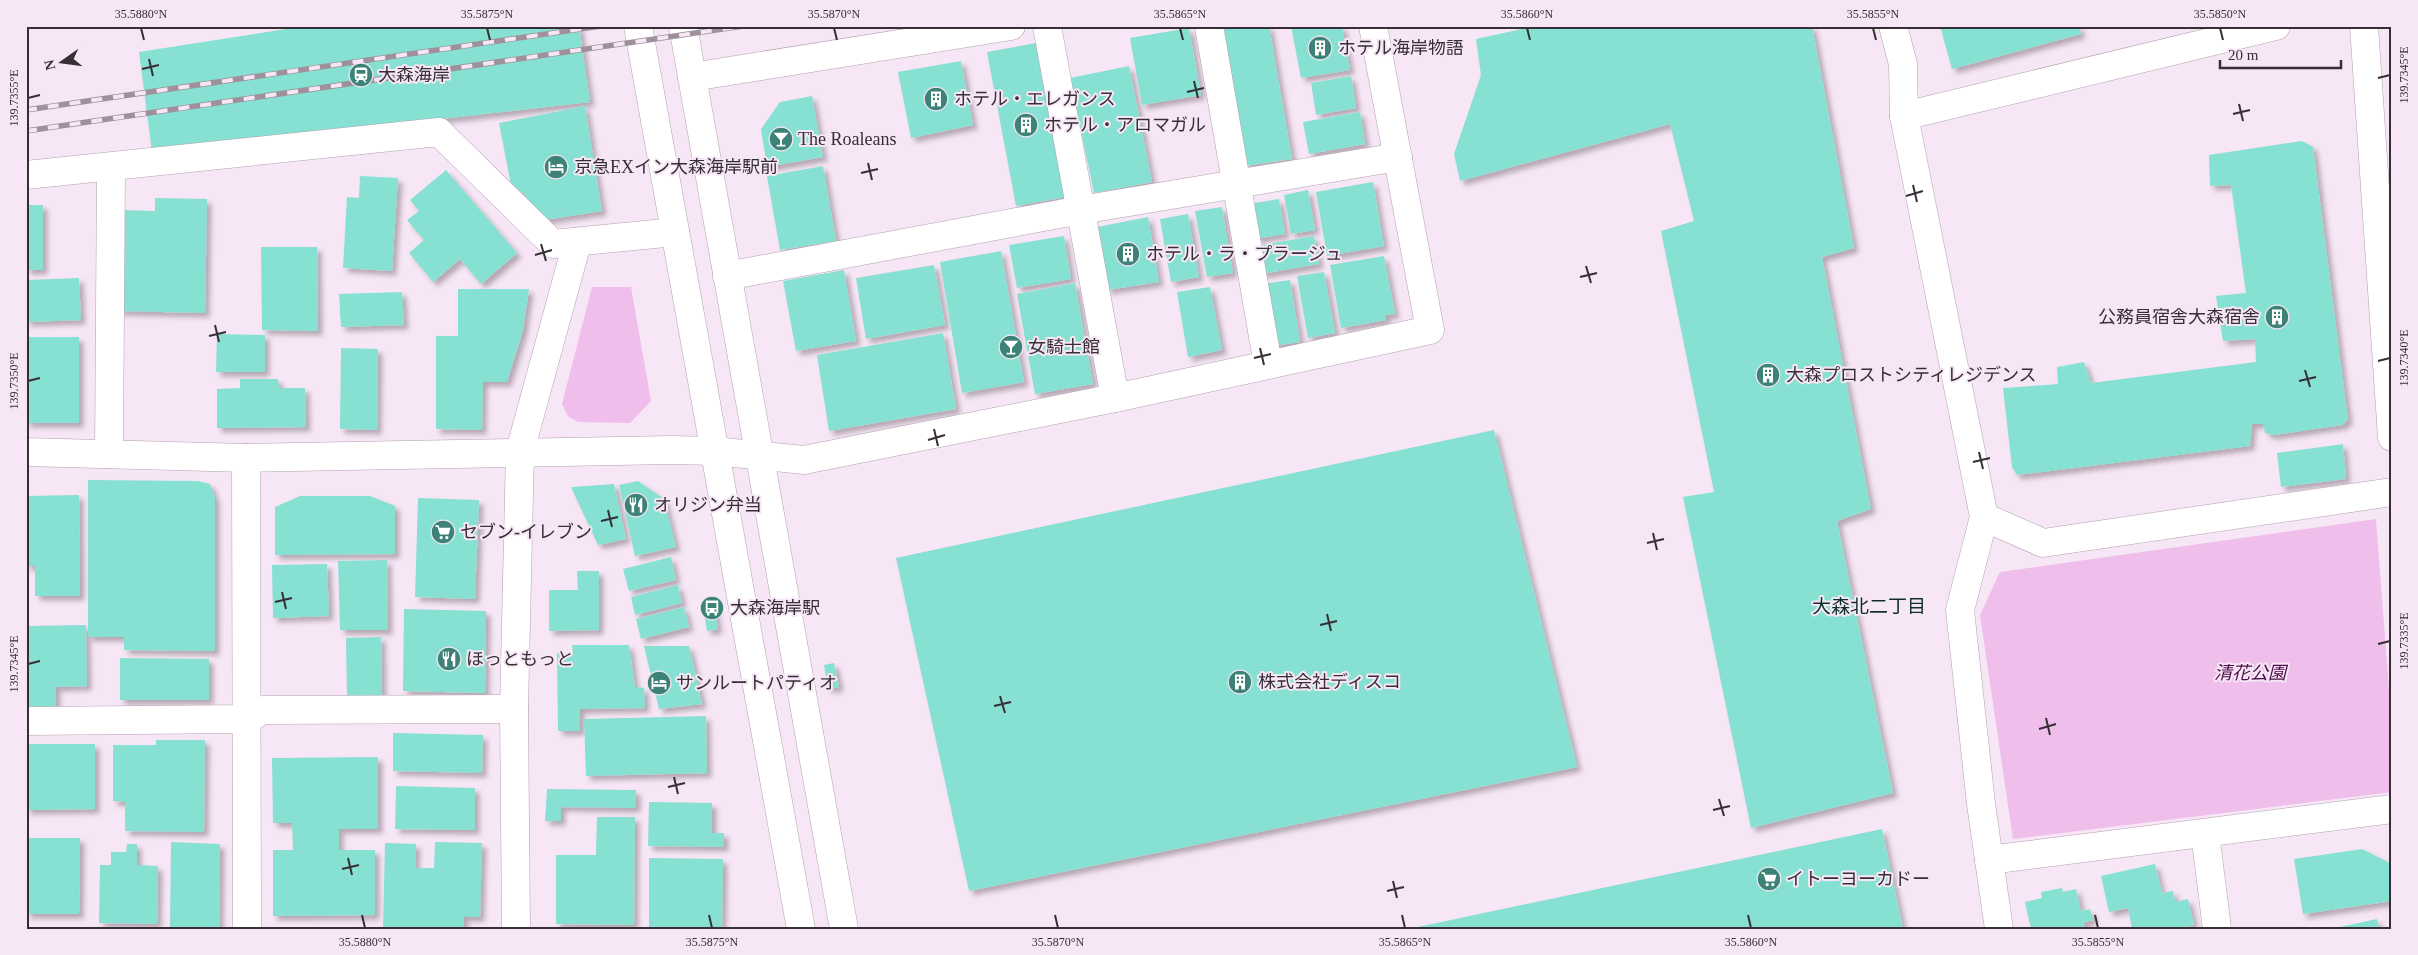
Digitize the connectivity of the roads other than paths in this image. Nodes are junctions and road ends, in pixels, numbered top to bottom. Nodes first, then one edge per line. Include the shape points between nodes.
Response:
1 (638, 26) edge
2 (683, 26) edge
3 (1011, 26) edge
4 (1047, 26) edge
5 (1209, 26) edge
6 (1373, 26) edge
7 (1893, 26) edge
8 (2276, 26) edge
9 (2364, 26) edge
10 (692, 77) junction
11 (1904, 116) junction
12 (1398, 157) junction
13 (111, 167) junction
14 (26, 175) edge
15 (1237, 184) junction
16 (1081, 210) junction
17 (675, 232) junction
18 (577, 243) junction
19 (727, 276) junction
20 (2388, 321) edge
21 (1268, 365) junction
22 (1116, 398) junction
23 (2392, 436) edge
24 (520, 451) junction
25 (714, 451) junction
26 (26, 452) edge
27 (109, 454) junction
28 (759, 455) junction
29 (246, 458) junction
30 (2392, 492) edge
31 (1984, 517) junction
32 (514, 709) junction
33 (247, 719) junction
34 (26, 721) edge
35 (2392, 809) edge
36 (2205, 833) junction
37 (1989, 860) junction
38 (247, 929) edge
39 (516, 929) edge
40 (801, 929) edge
41 (844, 929) edge
42 (1999, 929) edge
43 (2217, 929) edge

1 - 17 street
2 - 10 street
3 - 10 street
4 - 16 street
5 - 15 street
6 - 12 street
7 - 11 street via 1902,64
8 - 11 street
9 - 20 street
10 - 19 street
11 - 31 street
12 - 15 street
12 - 21 street via 1430,330
13 - 14 street
13 - 18 street via 439,132 553,244
13 - 27 street
15 - 16 street
15 - 21 street
16 - 19 street
16 - 22 street
17 - 18 street
17 - 25 street
18 - 24 street
19 - 28 street
20 - 23 street
21 - 22 street
22 - 28 street via 804,460
24 - 25 street
24 - 29 street
24 - 32 street
25 - 28 street
25 - 40 street
26 - 27 street
27 - 29 street
28 - 41 street
29 - 33 street
30 - 31 street via 2043,543
31 - 37 street via 1960,610
32 - 33 street via 263,710
32 - 39 street
33 - 34 street
33 - 38 street
35 - 36 street
36 - 37 street
36 - 43 street
37 - 42 street

